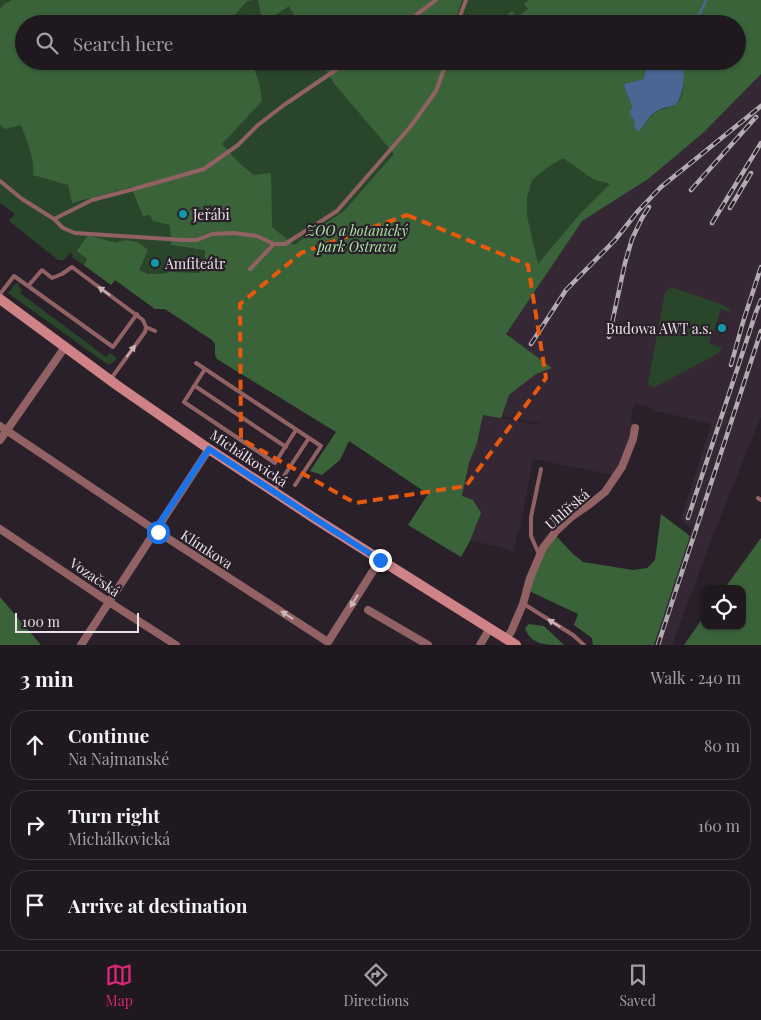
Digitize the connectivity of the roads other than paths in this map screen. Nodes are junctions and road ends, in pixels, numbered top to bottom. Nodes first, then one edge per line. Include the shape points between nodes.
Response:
1 (436, 0) edge
2 (466, 0) edge
3 (416, 15) edge
4 (460, 15) edge
5 (336, 70) edge
6 (444, 70) edge
7 (0, 181) edge
8 (54, 219) junction
9 (274, 244) junction
10 (250, 269) dead end
11 (28, 286) junction
12 (0, 294) edge
13 (0, 299) edge
14 (136, 314) junction
15 (146, 327) junction
16 (155, 331) dead end
17 (65, 347) junction
18 (196, 363) dead end
19 (205, 370) junction
20 (110, 380) junction
21 (195, 386) junction
22 (3, 428) edge
23 (635, 428) dead end
24 (296, 430) junction
25 (308, 438) junction
26 (0, 440) edge
27 (286, 447) junction
28 (209, 449) junction
29 (541, 469) dead end
30 (295, 485) dead end
31 (274, 492) junction
32 (0, 529) edge
33 (155, 530) junction
34 (540, 556) junction
35 (380, 560) junction
36 (109, 602) junction
37 (523, 604) junction
38 (368, 610) dead end
39 (490, 628) junction
40 (506, 638) junction
41 (81, 645) edge
42 (176, 645) edge
43 (428, 645) edge
44 (480, 645) edge
45 (516, 645) edge
46 (584, 645) edge

1 - 3 lane
2 - 4 lane
5 - 8 lane via 284,105 204,169 92,200
6 - 9 lane via 436,92 411,126 337,211 285,244
7 - 8 lane
8 - 9 lane via 75,233 197,240 212,234 234,233 257,236
9 - 10 lane
11 - 12 lane via 14,276
14 -> 11 lane via 72,267 52,278 42,270
11 - 14 lane via 113,347
13 - 17 street, Michálkovická
14 - 15 lane
15 - 16 lane
20 -> 15 lane
17 - 20 street, Michálkovická
17 - 22 street
18 - 19 lane
19 - 21 lane
19 - 24 lane
20 - 28 street, Michálkovická
21 - 27 lane
21 - 27 lane via 184,402 267,458 275,463
22 - 26 street
22 - 33 street, Klímkova
23 - 34 street, Uhlířská via 622,467 605,492 556,531
24 - 25 lane
24 - 27 lane
25 - 30 lane via 321,446
25 - 31 lane
28 - 31 street, Michálkovická
28 - 33 street
29 - 34 lane via 531,517 531,536
31 - 35 street, Michálkovická
32 - 36 street, Vozačská
35 -> 33 street, Klímkova via 328,642
33 - 36 street
34 - 37 street, Uhlířská
35 - 39 street, Michálkovická
36 - 41 street
36 - 42 street, Vozačská
37 - 40 street, Uhlířská
46 -> 37 lane
38 - 43 street
39 - 40 street, Michálkovická
39 - 44 street
40 - 45 street, Michálkovická

